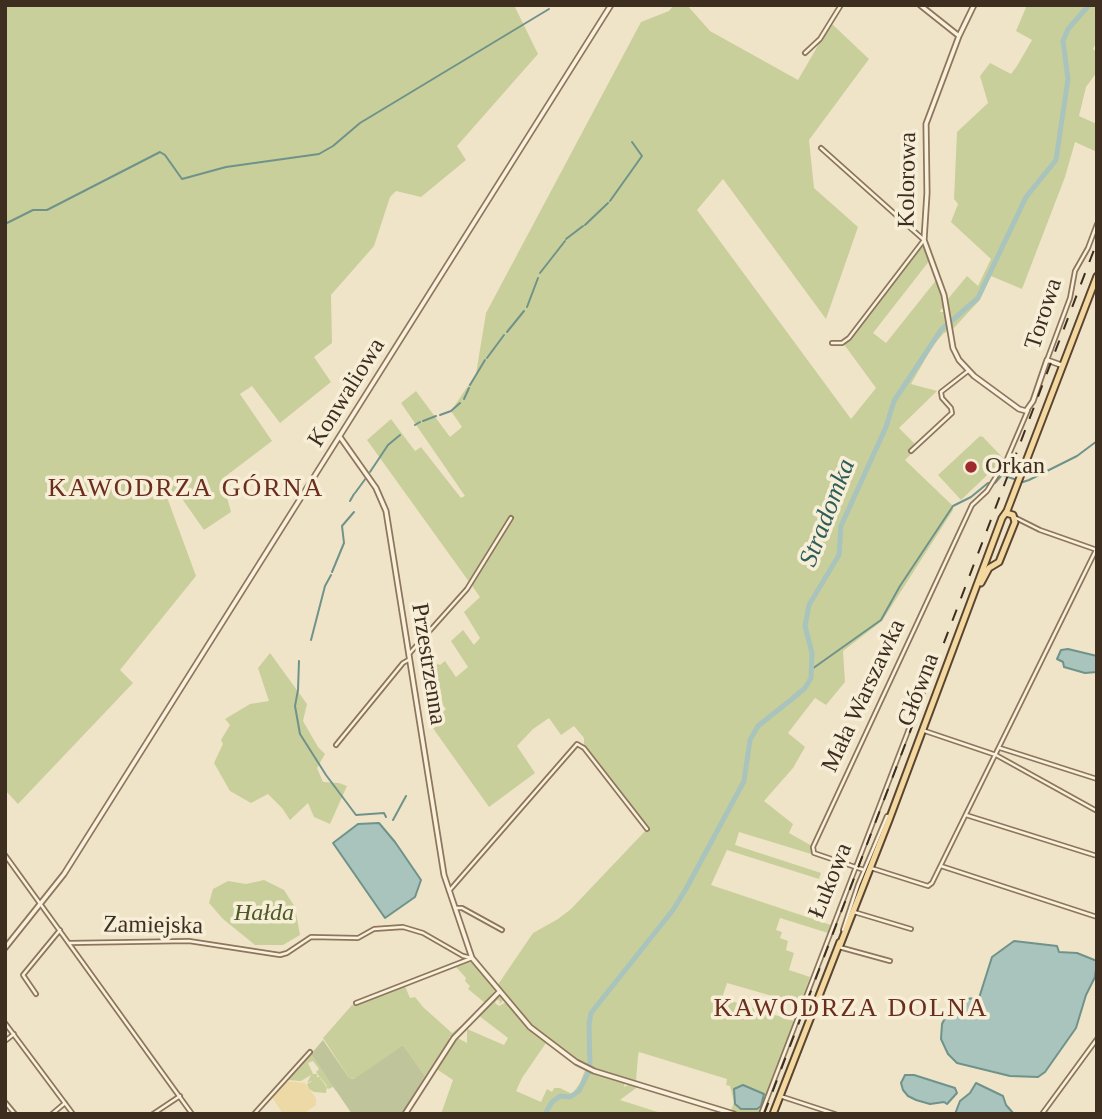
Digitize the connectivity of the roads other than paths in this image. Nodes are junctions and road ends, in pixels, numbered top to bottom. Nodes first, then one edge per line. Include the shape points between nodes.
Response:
1 (611, 5) edge
2 (841, 5) edge
3 (920, 5) edge
4 (974, 5) edge
5 (959, 36) junction
6 (805, 52) dead end
7 (821, 148) dead end
8 (1097, 224) edge
9 (924, 240) junction
10 (1097, 276) edge
11 (1084, 311) junction
12 (832, 343) dead end
13 (1047, 360) junction
14 (1061, 365) junction
15 (968, 371) junction
16 (1026, 410) junction
17 (1042, 418) junction
18 (340, 437) junction
19 (911, 451) dead end
20 (1010, 515) junction
21 (511, 518) dead end
22 (1014, 525) junction
23 (1030, 525) junction
24 (1096, 550) edge
25 (987, 558) junction
26 (992, 566) junction
27 (974, 596) junction
28 (409, 656) junction
29 (934, 661) dead end
30 (922, 730) junction
31 (336, 745) dead end
32 (999, 748) junction
33 (996, 755) junction
34 (1097, 779) edge
35 (897, 796) junction
36 (1097, 811) edge
37 (966, 815) junction
38 (887, 816) junction
39 (647, 830) dead end
40 (5, 855) edge
41 (1097, 856) edge
42 (855, 866) junction
43 (941, 866) junction
44 (867, 869) junction
45 (449, 891) junction
46 (42, 904) junction
47 (454, 908) junction
48 (854, 912) junction
49 (1097, 916) edge
50 (911, 929) dead end
51 (60, 930) junction
52 (502, 930) dead end
53 (843, 931) junction
54 (69, 943) junction
55 (839, 946) junction
56 (5, 948) edge
57 (472, 958) junction
58 (890, 961) dead end
59 (23, 975) junction
60 (18, 979) dead end
61 (499, 992) junction
62 (36, 994) dead end
63 (356, 1003) dead end
64 (5, 1023) edge
65 (14, 1034) junction
66 (1097, 1039) edge
67 (5, 1041) edge
68 (310, 1052) dead end
69 (798, 1053) junction
70 (180, 1096) junction
71 (783, 1097) junction
72 (5, 1102) edge
73 (65, 1103) junction
74 (15, 1114) edge
75 (52, 1114) edge
76 (73, 1114) edge
77 (153, 1114) edge
78 (192, 1114) edge
79 (254, 1114) edge
80 (405, 1114) edge
81 (734, 1114) edge
82 (761, 1114) edge
83 (775, 1114) edge
84 (835, 1114) edge
85 (1042, 1114) edge

1 - 18 street, Konwaliowa
2 - 6 street via 816,44
3 - 5 street
4 - 5 street, Kolorowa
5 - 9 street, Kolorowa via 926,124
7 - 9 street
8 - 13 street, Torowa via 1077,266
9 - 12 street via 849,338
9 - 15 street, Kolorowa via 940,282 956,355
10 - 11 main road
11 - 14 main road
11 - 17 main road
13 - 14 street
13 - 16 street, Torowa
14 - 17 main road
15 - 16 street
15 - 19 street via 942,392 952,414
16 - 42 street, Mała Warszawka via 1007,459 972,505 813,847 814,853
17 - 20 main road
18 - 28 street, Przestrzenna via 383,502
18 - 46 street, Konwaliowa
20 - 22 main road
20 - 23 street
20 - 25 main road, Główna via 1002,518
21 - 28 street via 467,589
22 - 23 street
22 - 26 main road, Główna via 999,562
23 - 24 street
24 - 32 street
25 - 26 main road
25 - 27 main road, Główna
26 - 27 main road, Główna
27 - 30 main road, Główna
28 - 31 street
28 - 45 street, Przestrzenna
29 - 42 street, Łukowa
30 - 33 street
30 - 35 main road, Główna
32 - 33 street
32 - 34 street
33 - 36 street
33 - 37 street
35 - 38 main road, Główna
35 - 44 main road, Główna
37 - 41 street
37 - 43 street
38 - 44 street, Główna
38 - 53 main road, Główna
39 - 45 street via 577,744
40 - 46 street
42 - 44 street, Mała Warszawka
42 - 82 street, Łukowa
43 - 44 street, Mała Warszawka via 928,886
43 - 49 street
44 - 48 main road, Główna
44 - 53 street, Główna
45 - 47 street, Przestrzenna
46 - 51 street
46 - 56 street, Konwaliowa
47 - 52 street via 463,908
47 - 57 street, Przestrzenna
48 - 50 street
48 - 55 main road, Główna
51 - 54 street
51 - 59 street
53 - 55 main road, Główna
54 - 57 street, Zamiejska via 189,941 280,955 311,937 358,938 374,929 402,927
54 - 70 street
55 - 58 street
55 - 69 main road, Główna
57 - 61 street, Przestrzenna
57 - 63 street
59 - 60 street
59 - 62 street
61 - 80 street via 454,1038
61 - 81 street, Przestrzenna via 543,1038 584,1067
64 - 65 street
65 - 67 street
65 - 73 street
66 - 85 street
68 - 79 street
69 - 71 main road, Główna
69 - 83 main road, Główna
70 - 77 street
70 - 78 street
71 - 83 main road, Główna
71 - 84 street
72 - 74 street
73 - 75 street
73 - 76 street

